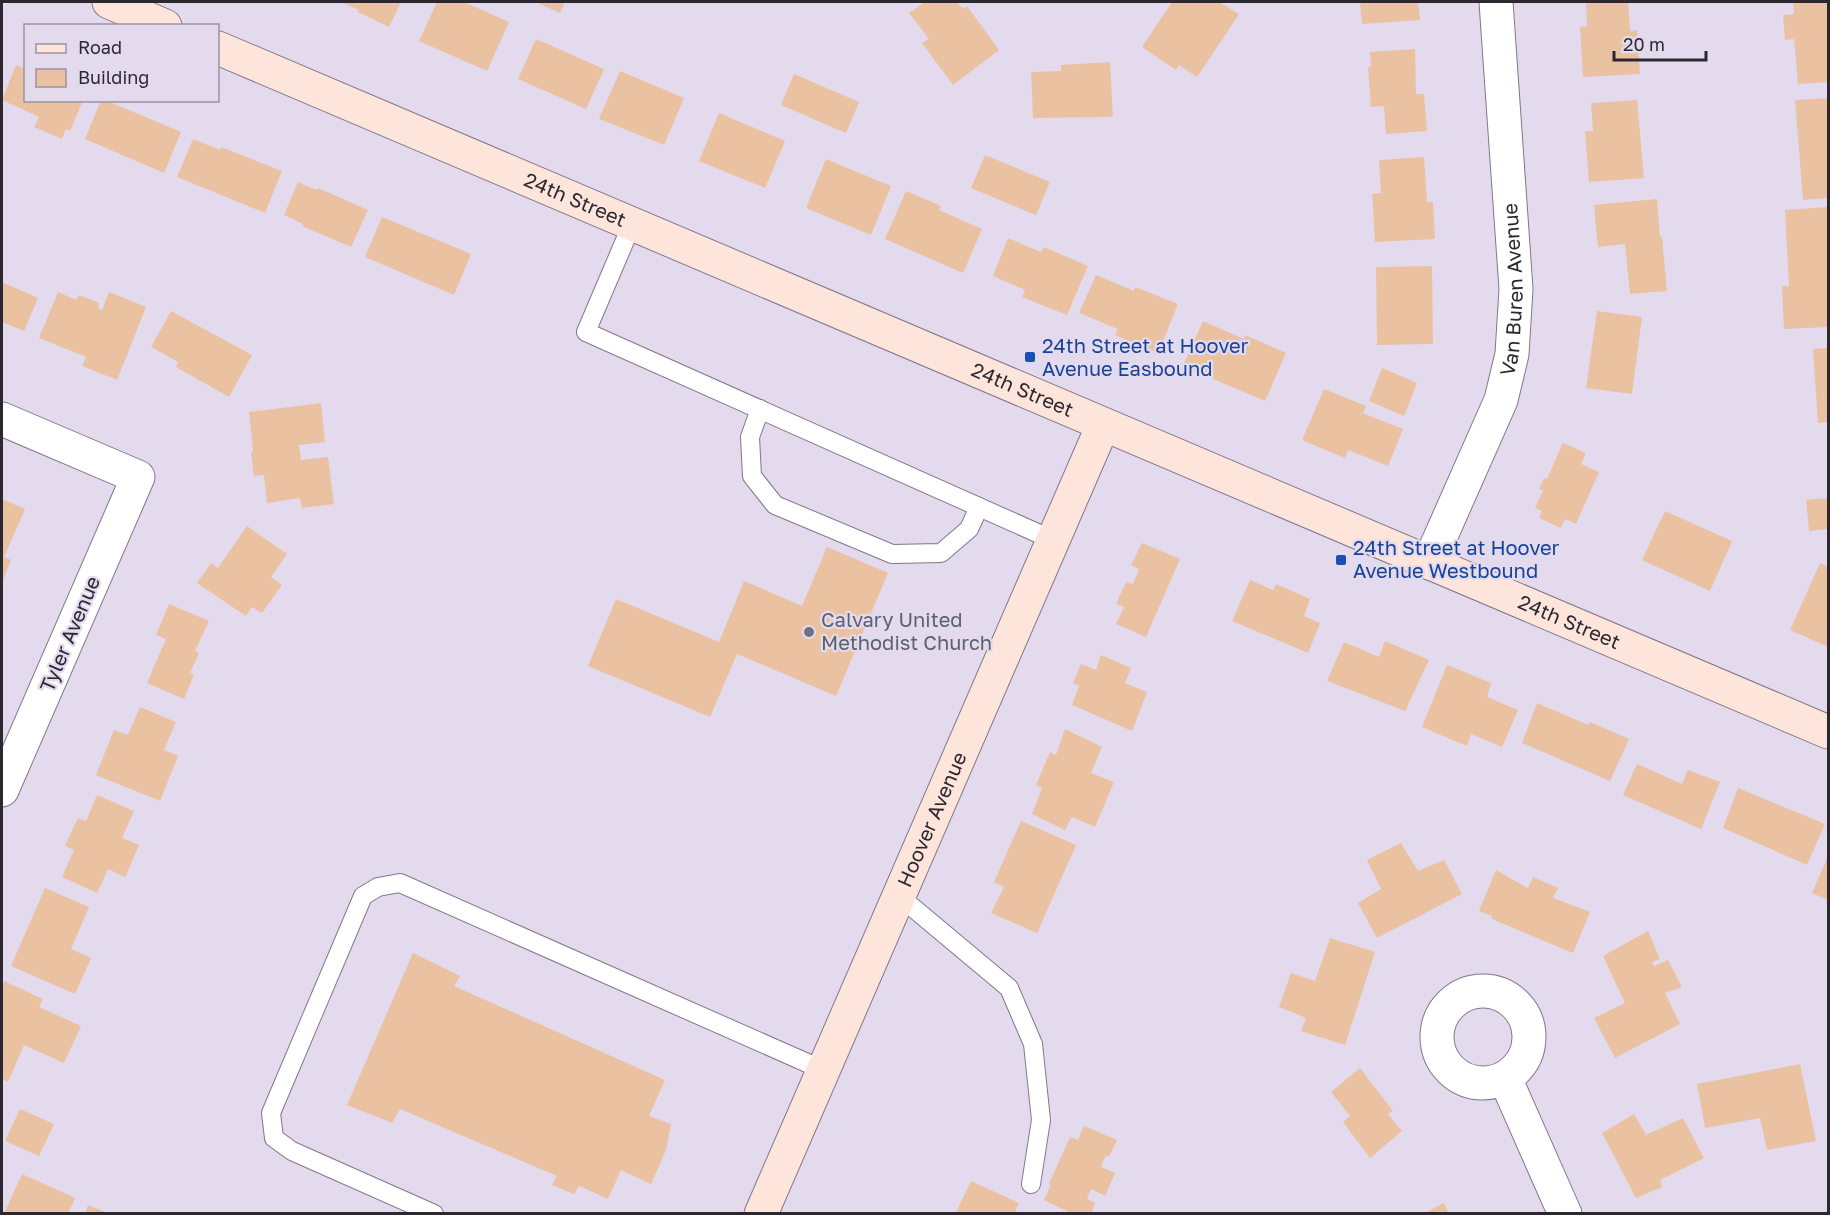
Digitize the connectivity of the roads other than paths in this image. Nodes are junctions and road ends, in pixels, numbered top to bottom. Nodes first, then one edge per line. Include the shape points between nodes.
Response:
1 (109, 2) edge
2 (1496, 2) edge
3 (160, 24) edge
4 (219, 48) edge
5 (632, 224) junction
6 (760, 409) junction
7 (2, 419) edge
8 (1103, 425) junction
9 (979, 507) junction
10 (1053, 540) junction
11 (1430, 563) junction
12 (1828, 732) edge
13 (2, 790) edge
14 (899, 896) junction
15 (823, 1070) junction
16 (1504, 1078) dead end
17 (1031, 1184) dead end
18 (434, 1214) edge
19 (761, 1214) edge
20 (1565, 1214) edge

1 - 3 main road
2 - 11 street, Van Buren Avenue via 1516,289 1512,354 1501,400
4 - 5 main road, 24th Street
5 - 6 lane via 586,332
5 - 8 main road, 24th Street
6 - 9 lane
6 - 9 lane via 750,437 752,476 775,505 892,554 941,553 969,529
7 - 13 street, Tyler Avenue via 138,477
8 - 10 main road, Hoover Avenue
8 - 11 main road, 24th Street
9 - 10 lane
10 - 14 main road, Hoover Avenue
11 - 12 main road, 24th Street
14 - 15 main road, Hoover Avenue
14 - 17 lane via 1009,988 1033,1044 1041,1120
15 - 18 lane via 400,883 378,887 363,896 271,1113 274,1138 292,1151
15 - 19 main road, Hoover Avenue
16 - 20 street

